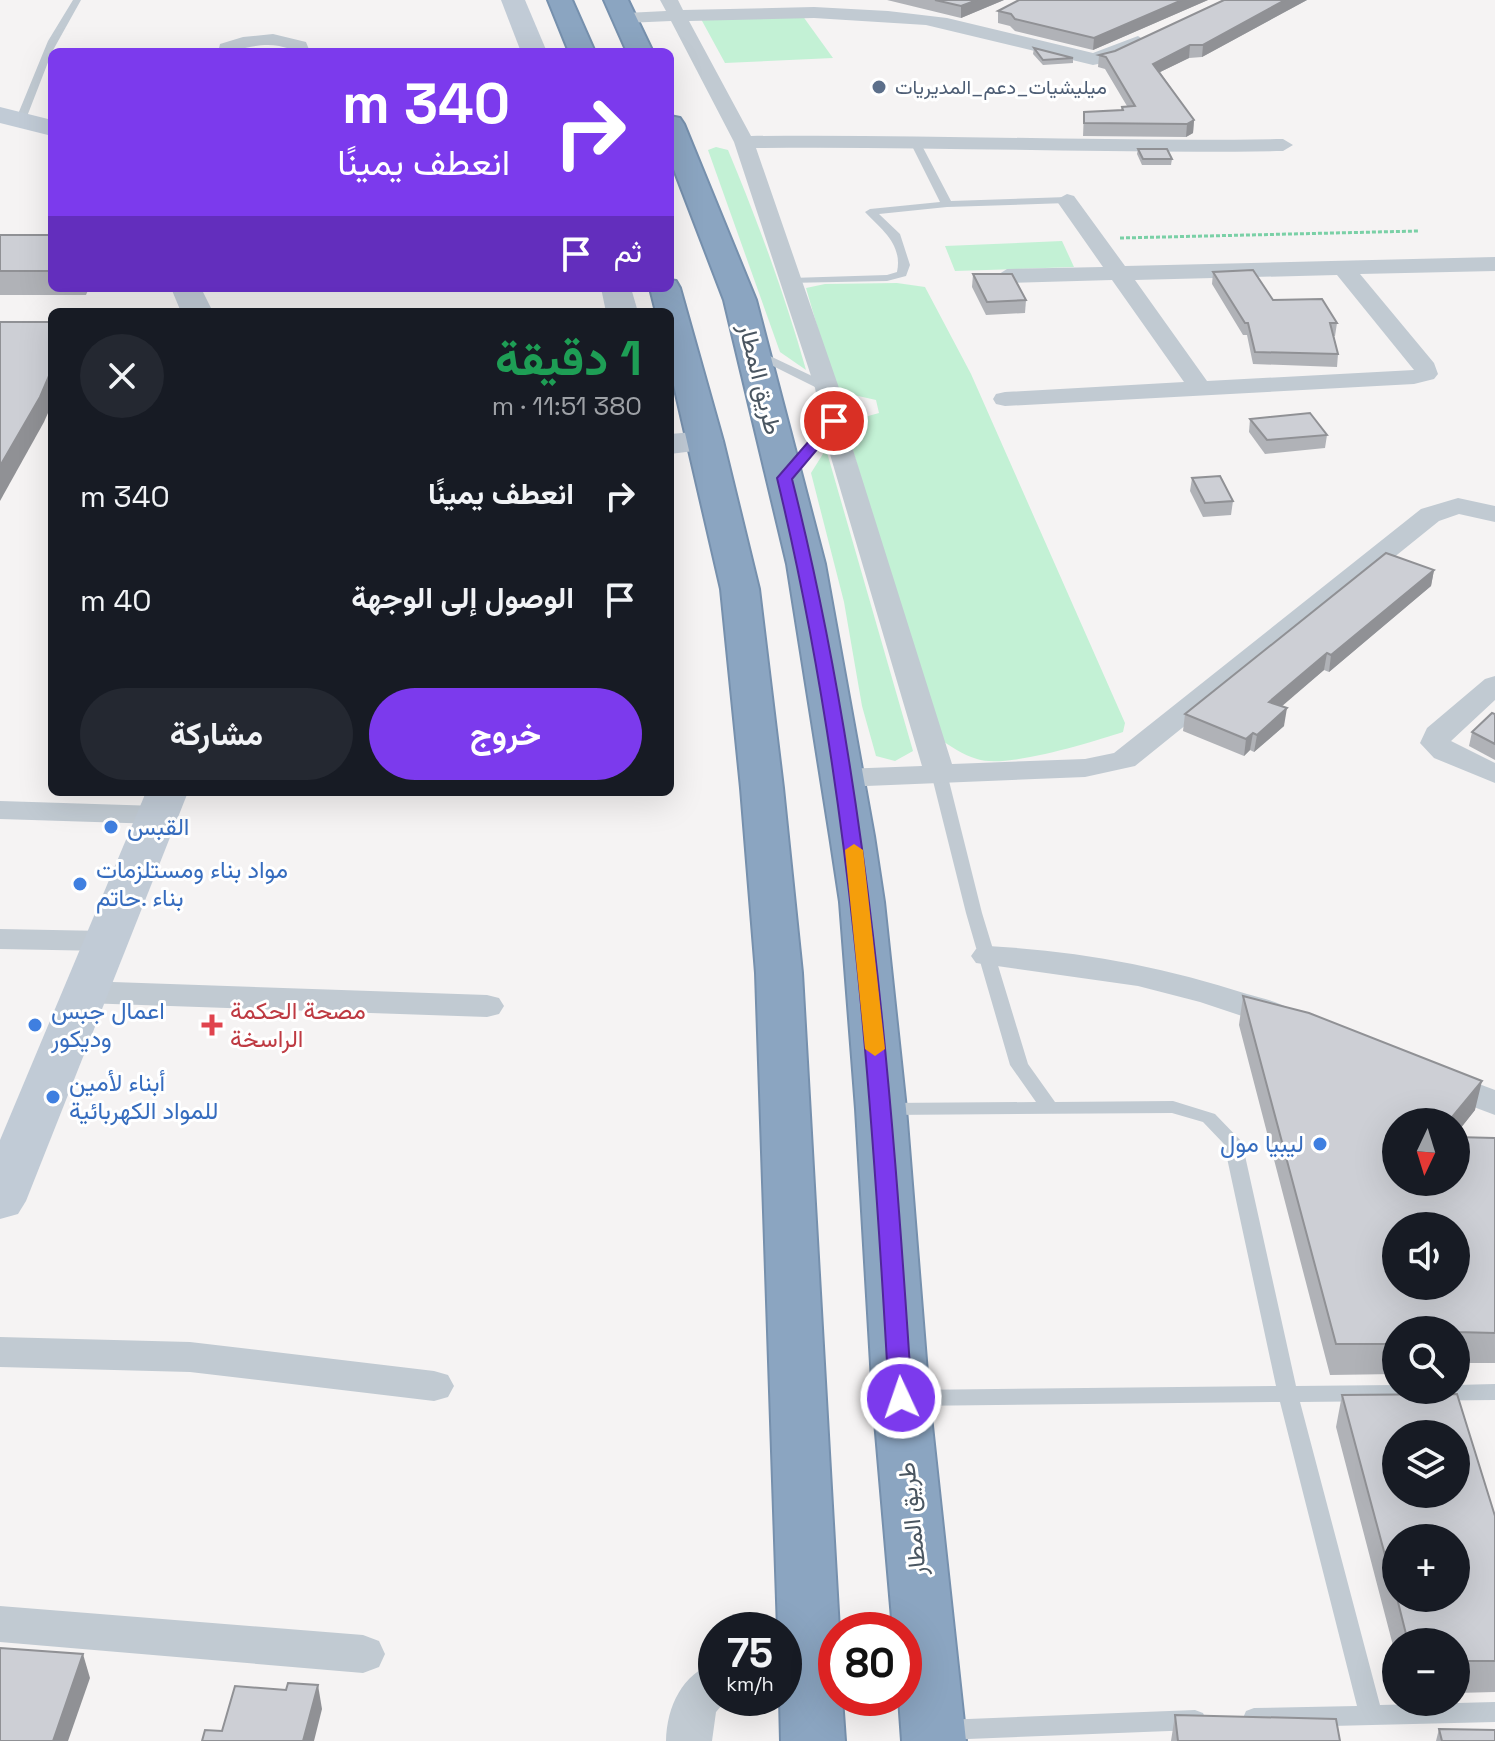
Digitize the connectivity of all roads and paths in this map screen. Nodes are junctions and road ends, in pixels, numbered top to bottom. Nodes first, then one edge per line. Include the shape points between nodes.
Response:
1 (77, 0) edge
2 (513, 0) edge
3 (560, 0) edge
4 (674, 8) edge
5 (621, 9) edge
6 (991, 16) dead end
7 (968, 27) junction
8 (1162, 32) edge
9 (49, 48) edge
10 (227, 48) edge
11 (300, 48) edge
12 (532, 48) edge
13 (580, 48) edge
14 (638, 48) edge
15 (48, 50) edge
16 (10, 117) edge
17 (48, 127) edge
18 (674, 134) edge
19 (914, 140) junction
20 (744, 142) junction
21 (1283, 145) dead end
22 (1067, 200) joint
23 (947, 204) junction
24 (1419, 231) dead end
25 (1093, 238) junction
26 (1495, 264) edge
27 (1344, 269) junction
28 (1121, 274) junction
29 (1007, 276) edge
30 (791, 281) junction
31 (674, 348) edge
32 (753, 352) junction
33 (827, 388) junction
34 (1200, 388) junction
35 (1005, 399) dead end
36 (834, 421) junction
37 (688, 442) edge
38 (784, 478) junction
39 (1495, 514) edge
40 (1495, 685) edge
41 (939, 773) junction
42 (1495, 774) edge
43 (842, 778) junction
44 (162, 804) edge
45 (0, 810) edge
46 (0, 939) edge
47 (105, 941) junction
48 (988, 956) junction
49 (84, 992) junction
50 (487, 1006) dead end
51 (1307, 1028) edge
52 (1408, 1069) edge
53 (1495, 1103) edge
54 (1050, 1108) junction
55 (881, 1109) junction
56 (0, 1201) edge
57 (0, 1352) edge
58 (434, 1386) dead end
59 (1495, 1392) edge
60 (1288, 1395) junction
61 (901, 1398) junction
62 (796, 1612) edge
63 (0, 1624) edge
64 (363, 1654) dead end
65 (802, 1685) edge
66 (698, 1702) edge
67 (1495, 1712) edge
68 (1371, 1714) junction
69 (933, 1736) edge
70 (689, 1741) edge
71 (813, 1741) edge

1 - 9 lane
2 - 12 street
3 - 13 highway
4 - 5 street
4 - 7 street via 847,12
4 - 20 street
5 - 14 highway
6 - 7 street
7 - 8 street via 1093,59
10 - 11 street via 285,40
15 - 16 lane
16 - 17 street
18 - 32 highway, طريق المطار via 734,285
19 - 20 street
19 - 21 street
19 - 23 lane
20 - 30 street
22 - 23 lane
22 - 25 street
23 - 30 lane via 870,212 895,234 902,274
24 - 25 path
25 - 28 street
26 - 27 street
27 - 28 street
27 - 34 street via 1426,374
28 - 29 street
28 - 34 street
30 - 33 street
31 - 37 highway
32 - 33 lane
32 - 38 highway, طريق المطار
33 - 36 street
34 - 35 street
36 - 38 lane
36 - 41 street
37 - 62 highway via 740,589 779,973
38 - 43 highway, طريق المطار via 806,564
39 - 41 street via 1458,506 1430,515 1124,760 1085,768
40 - 42 street via 1438,734 1435,743
41 - 43 street
41 - 48 lane
43 - 55 highway, طريق المطار via 862,902
44 - 45 street
44 - 47 street
46 - 47 street
47 - 49 street
48 - 51 street via 1149,975
48 - 54 lane via 1019,1065
49 - 50 street
49 - 56 street
52 - 53 street
54 - 55 lane
54 - 60 lane via 1173,1107 1209,1118 1233,1142
55 - 61 highway, طريق المطار
57 - 58 street via 190,1357
59 - 60 lane
60 - 61 lane
60 - 68 lane
61 - 69 highway, طريق المطار
63 - 64 street
65 - 71 highway
66 - 70 street via 689,1716
67 - 68 lane
68 - 69 lane

